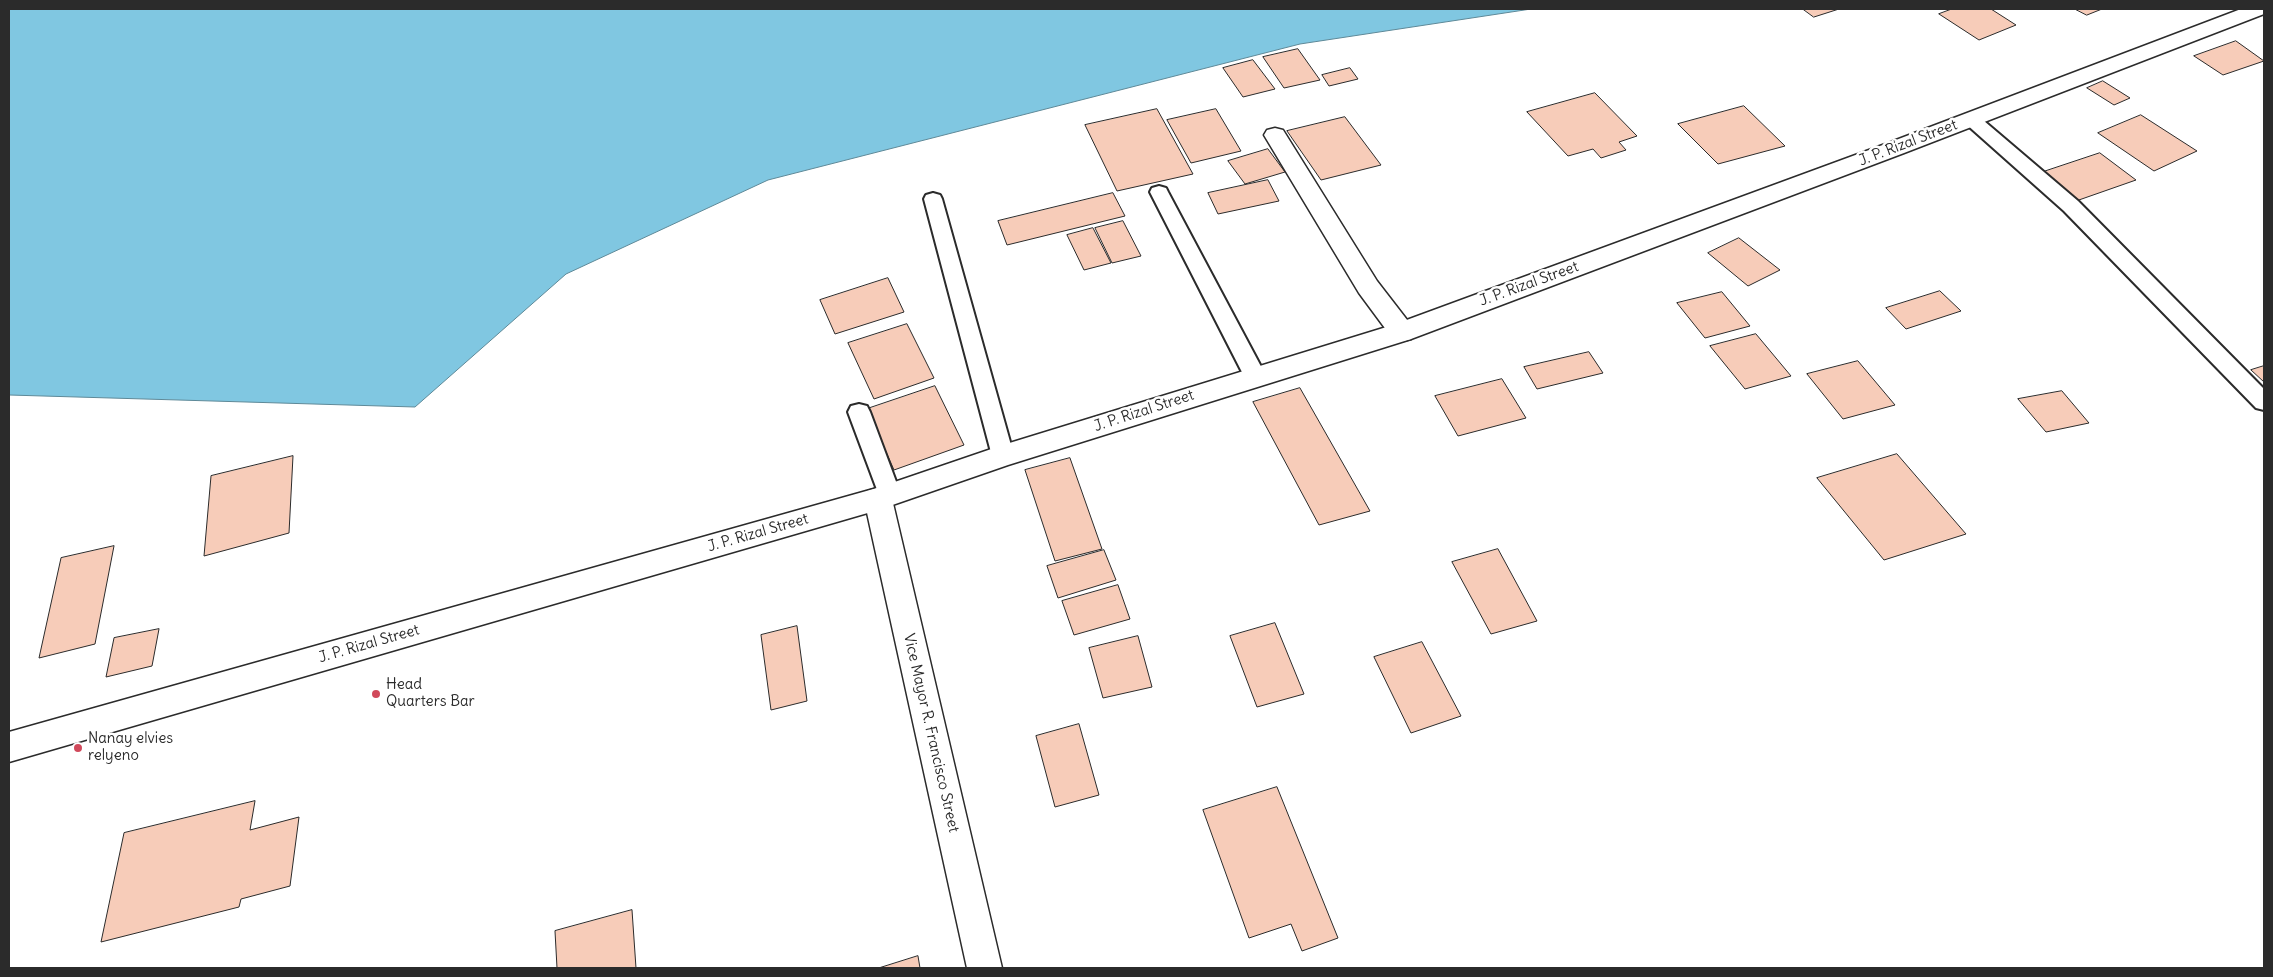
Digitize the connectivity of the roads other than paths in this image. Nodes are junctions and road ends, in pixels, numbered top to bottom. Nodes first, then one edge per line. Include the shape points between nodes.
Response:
1 (2259, 11) edge
2 (1971, 119) junction
3 (1275, 135) dead end
4 (1159, 192) dead end
5 (932, 198) dead end
6 (1402, 332) junction
7 (1255, 376) junction
8 (2264, 402) edge
9 (859, 412) dead end
10 (1003, 456) junction
11 (884, 497) junction
12 (9, 747) edge
13 (985, 968) edge

1 - 2 main road, J. P. Rizal Street
2 - 6 main road, J. P. Rizal Street
2 - 8 lane via 2071,206
3 - 6 main road via 1368,287
4 - 7 lane
5 - 10 lane
6 - 7 main road, J. P. Rizal Street
7 - 10 main road, J. P. Rizal Street
9 - 11 lane
10 - 11 main road, J. P. Rizal Street
11 - 12 main road, J. P. Rizal Street
11 - 13 main road, Vice Mayor R. Francisco Street

